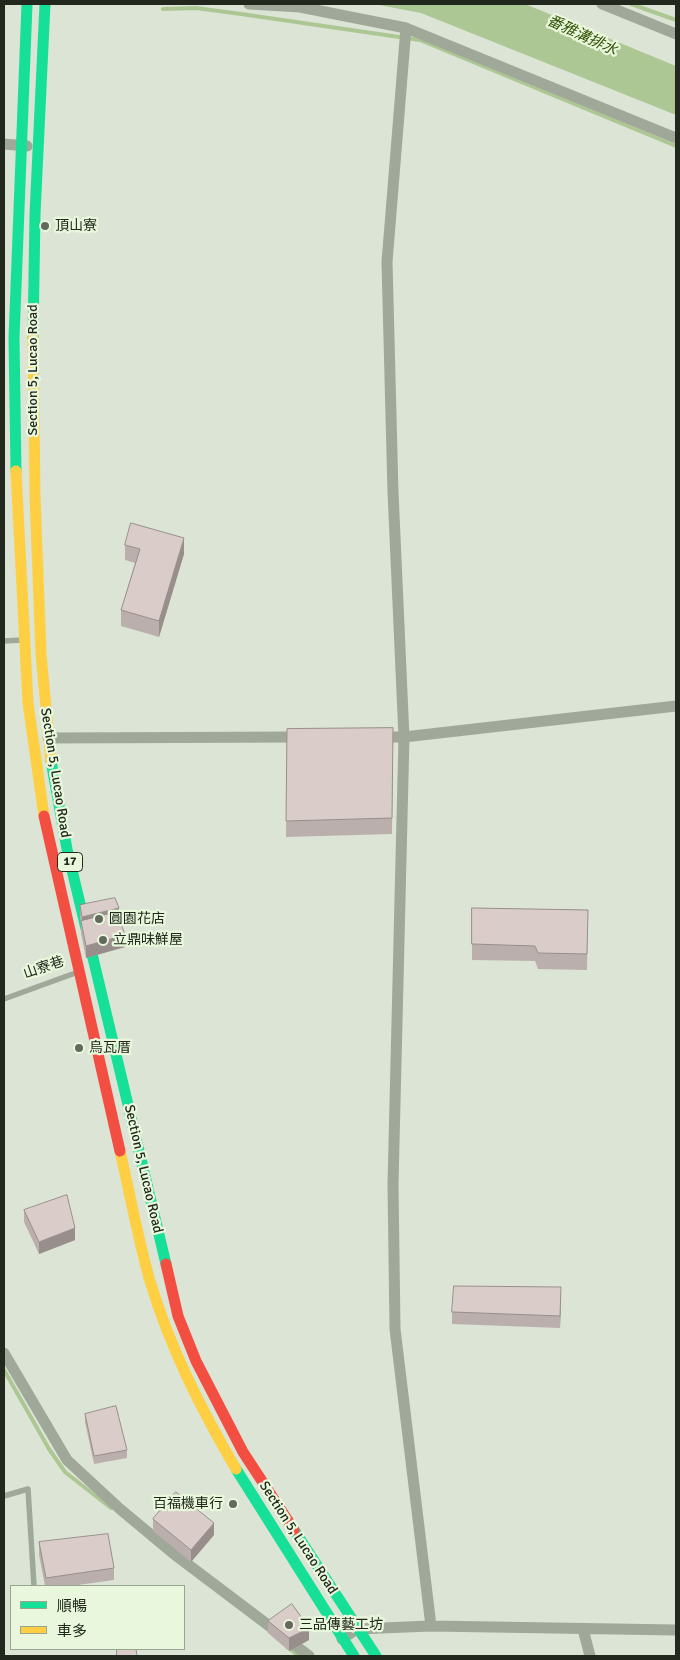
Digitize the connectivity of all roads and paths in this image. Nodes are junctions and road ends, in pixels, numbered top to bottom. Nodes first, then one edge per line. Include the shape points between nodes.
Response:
1 (28, 4) edge
2 (44, 4) edge
3 (249, 4) edge
4 (609, 5) edge
5 (406, 28) junction
6 (676, 34) edge
7 (676, 138) edge
8 (4, 144) edge
9 (20, 146) junction
10 (36, 147) junction
11 (24, 640) junction
12 (41, 640) junction
13 (4, 641) edge
14 (676, 706) edge
15 (315, 737) edge
16 (364, 737) edge
17 (404, 737) junction
18 (48, 738) junction
19 (95, 968) junction
20 (80, 972) junction
21 (4, 999) edge
22 (4, 1353) edge
23 (4, 1496) edge
24 (34, 1585) edge
25 (431, 1626) junction
26 (357, 1628) junction
27 (583, 1628) junction
28 (676, 1630) edge
29 (342, 1639) junction
30 (309, 1656) edge
31 (354, 1656) edge
32 (376, 1656) edge
33 (590, 1656) edge

1 - 9 main road, Section 5, Lucao Road / 17
2 - 10 main road, Section 5, Lucao Road / 17
3 - 5 street via 300,7
4 - 6 street
5 - 7 street
5 - 17 street via 387,262
8 - 9 street
9 - 10 street
9 - 11 main road, Section 5, Lucao Road / 17 via 14,338
10 - 12 main road, Section 5, Lucao Road / 17 via 31,386
11 - 12 lane
11 - 13 lane
11 - 20 main road, Section 5, Lucao Road / 17 via 37,777
12 - 18 main road, Section 5, Lucao Road / 17
14 - 17 street
15 - 18 street
16 - 17 street
17 - 25 street via 393,1184 395,1329
18 - 19 main road, Section 5, Lucao Road / 17 via 67,849
19 - 20 lane, 山寮巷
19 - 26 main road, Section 5, Lucao Road / 17 via 178,1316 196,1362 243,1452
20 - 21 lane, 山寮巷
20 - 29 main road, Section 5, Lucao Road / 17 via 159,1310 192,1392 227,1456
22 - 30 street via 67,1460 166,1547
23 - 24 lane via 28,1489
25 - 26 street
25 - 27 street
26 - 29 street
26 - 32 main road, Section 5, Lucao Road / 17
27 - 28 street
27 - 33 street
29 - 31 main road, Section 5, Lucao Road / 17

